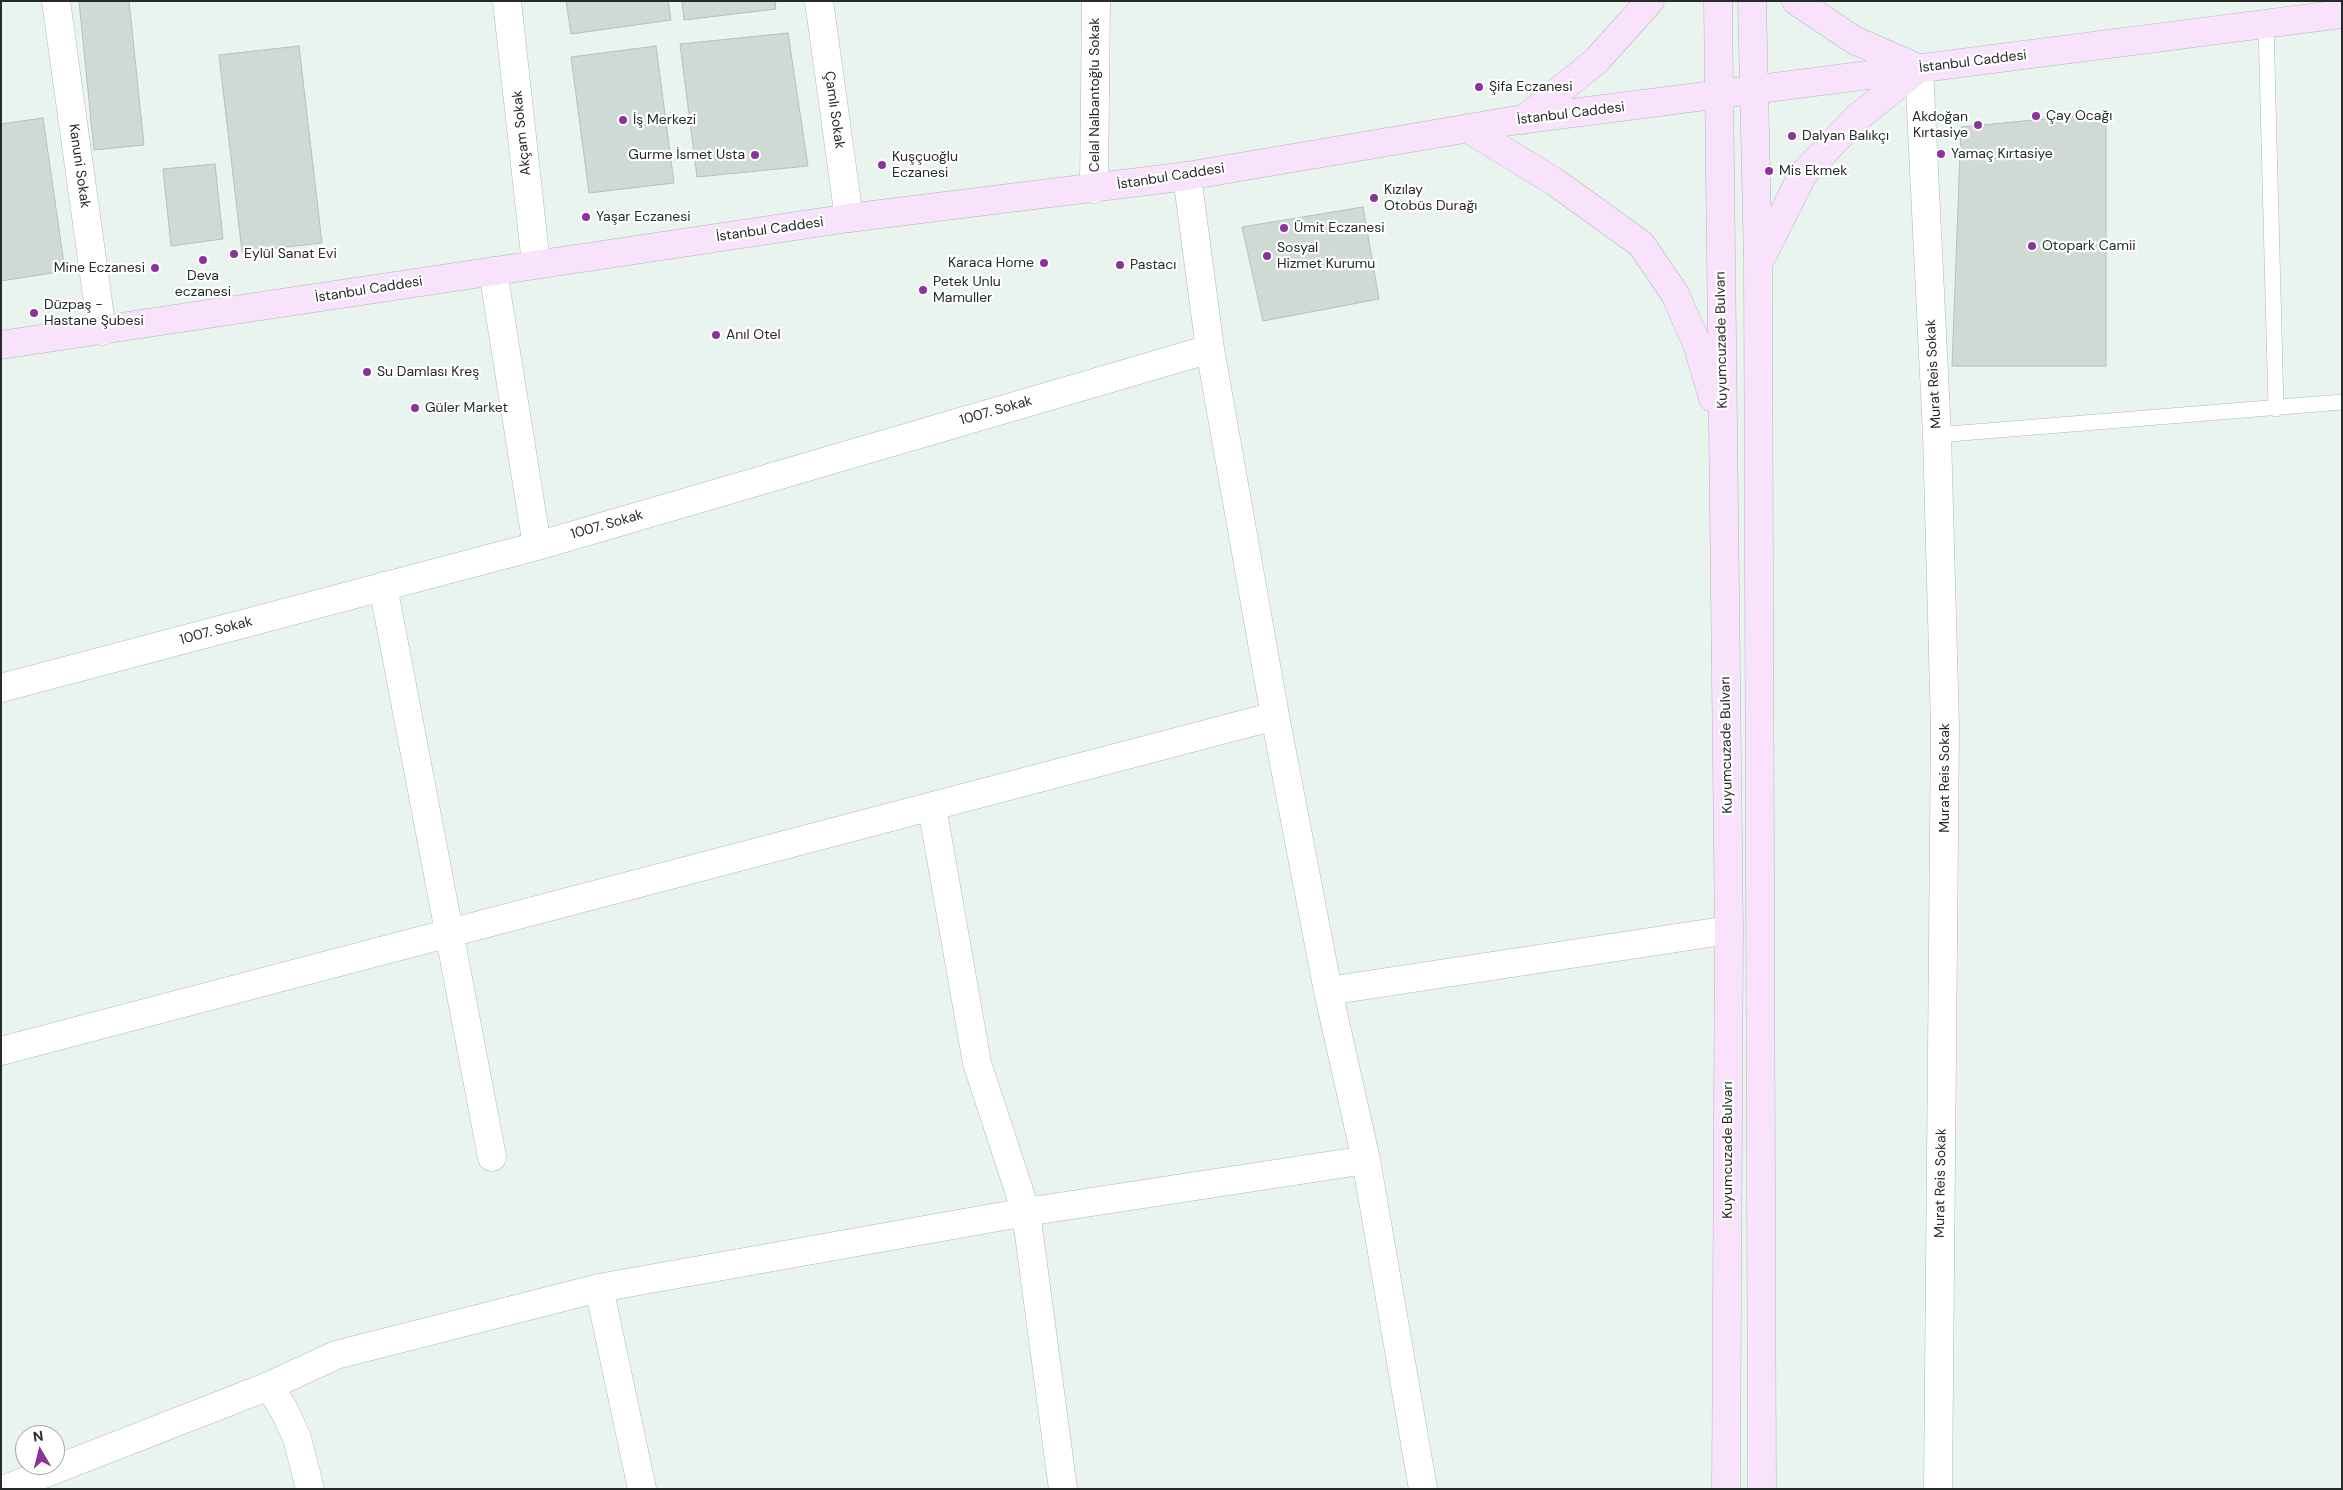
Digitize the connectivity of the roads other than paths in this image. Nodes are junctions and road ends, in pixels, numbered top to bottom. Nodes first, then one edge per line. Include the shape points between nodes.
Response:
1 (56, 1) edge
2 (507, 1) edge
3 (819, 1) edge
4 (1096, 1) edge
5 (1650, 1) edge
6 (1718, 1) edge
7 (1752, 1) edge
8 (1796, 1) edge
9 (2342, 14) edge
10 (2266, 25) junction
11 (1919, 68) junction
12 (1754, 90) junction
13 (1718, 95) junction
14 (1523, 120) junction
15 (1467, 128) junction
16 (1187, 176) junction
17 (1094, 189) junction
18 (849, 218) junction
19 (1758, 263) junction
20 (536, 264) junction
21 (493, 271) junction
22 (102, 332) junction
23 (1, 345) edge
24 (1210, 349) junction
25 (2342, 402) edge
26 (2276, 408) junction
27 (1723, 432) junction
28 (1937, 435) junction
29 (537, 546) junction
30 (383, 586) junction
31 (1, 688) edge
32 (1275, 716) junction
33 (932, 806) junction
34 (1729, 930) junction
35 (450, 933) junction
36 (1328, 991) junction
37 (1, 1051) edge
38 (492, 1157) dead end
39 (1366, 1160) junction
40 (1026, 1212) junction
41 (599, 1288) junction
42 (269, 1386) junction
43 (5, 1489) edge
44 (310, 1489) edge
45 (642, 1489) edge
46 (1063, 1489) edge
47 (1423, 1489) edge
48 (1726, 1489) edge
49 (1762, 1489) edge
50 (1938, 1489) edge

1 - 22 street, Kanuni Sokak
2 - 20 street, Akçam Sokak
3 - 18 street, Çamlı Sokak
4 - 17 street, Celal Nalbantoğlu Sokak
5 - 14 main road via 1596,61
6 - 13 main road, Kuyumcuzade Bulvarı
7 - 12 main road
8 - 11 main road via 1854,40
9 - 10 main road, İstanbul Caddesi
10 - 11 main road, İstanbul Caddesi
10 - 26 lane
11 - 12 main road, İstanbul Caddesi
11 - 19 main road via 1857,118 1804,174
11 - 28 street, Murat Reis Sokak
12 - 13 main road, İstanbul Caddesi
12 - 19 main road
13 - 14 main road, İstanbul Caddesi
13 - 27 main road, Kuyumcuzade Bulvarı
14 - 15 main road, İstanbul Caddesi
15 - 16 main road, İstanbul Caddesi
15 - 27 main road via 1554,182 1640,244 1676,294 1697,344
16 - 17 main road, İstanbul Caddesi
16 - 24 street
17 - 18 main road, İstanbul Caddesi
18 - 20 main road, İstanbul Caddesi
19 - 49 main road
20 - 21 main road, İstanbul Caddesi
21 - 22 main road, İstanbul Caddesi
21 - 29 street
22 - 23 main road, İstanbul Caddesi
24 - 29 street, 1007. Sokak
24 - 32 street
25 - 26 lane
26 - 28 lane
27 - 34 main road, Kuyumcuzade Bulvarı
28 - 50 street, Murat Reis Sokak via 1945,726
29 - 30 street, 1007. Sokak
30 - 31 street, 1007. Sokak
30 - 35 street
32 - 33 street
32 - 36 street
33 - 35 street
33 - 40 street via 977,1063
34 - 36 street
34 - 48 main road, Kuyumcuzade Bulvarı
35 - 37 street
35 - 38 street
36 - 39 street
39 - 40 street
39 - 47 street
40 - 41 street
40 - 46 street
41 - 42 street via 336,1355
41 - 45 street
42 - 43 street
42 - 44 street via 297,1438

